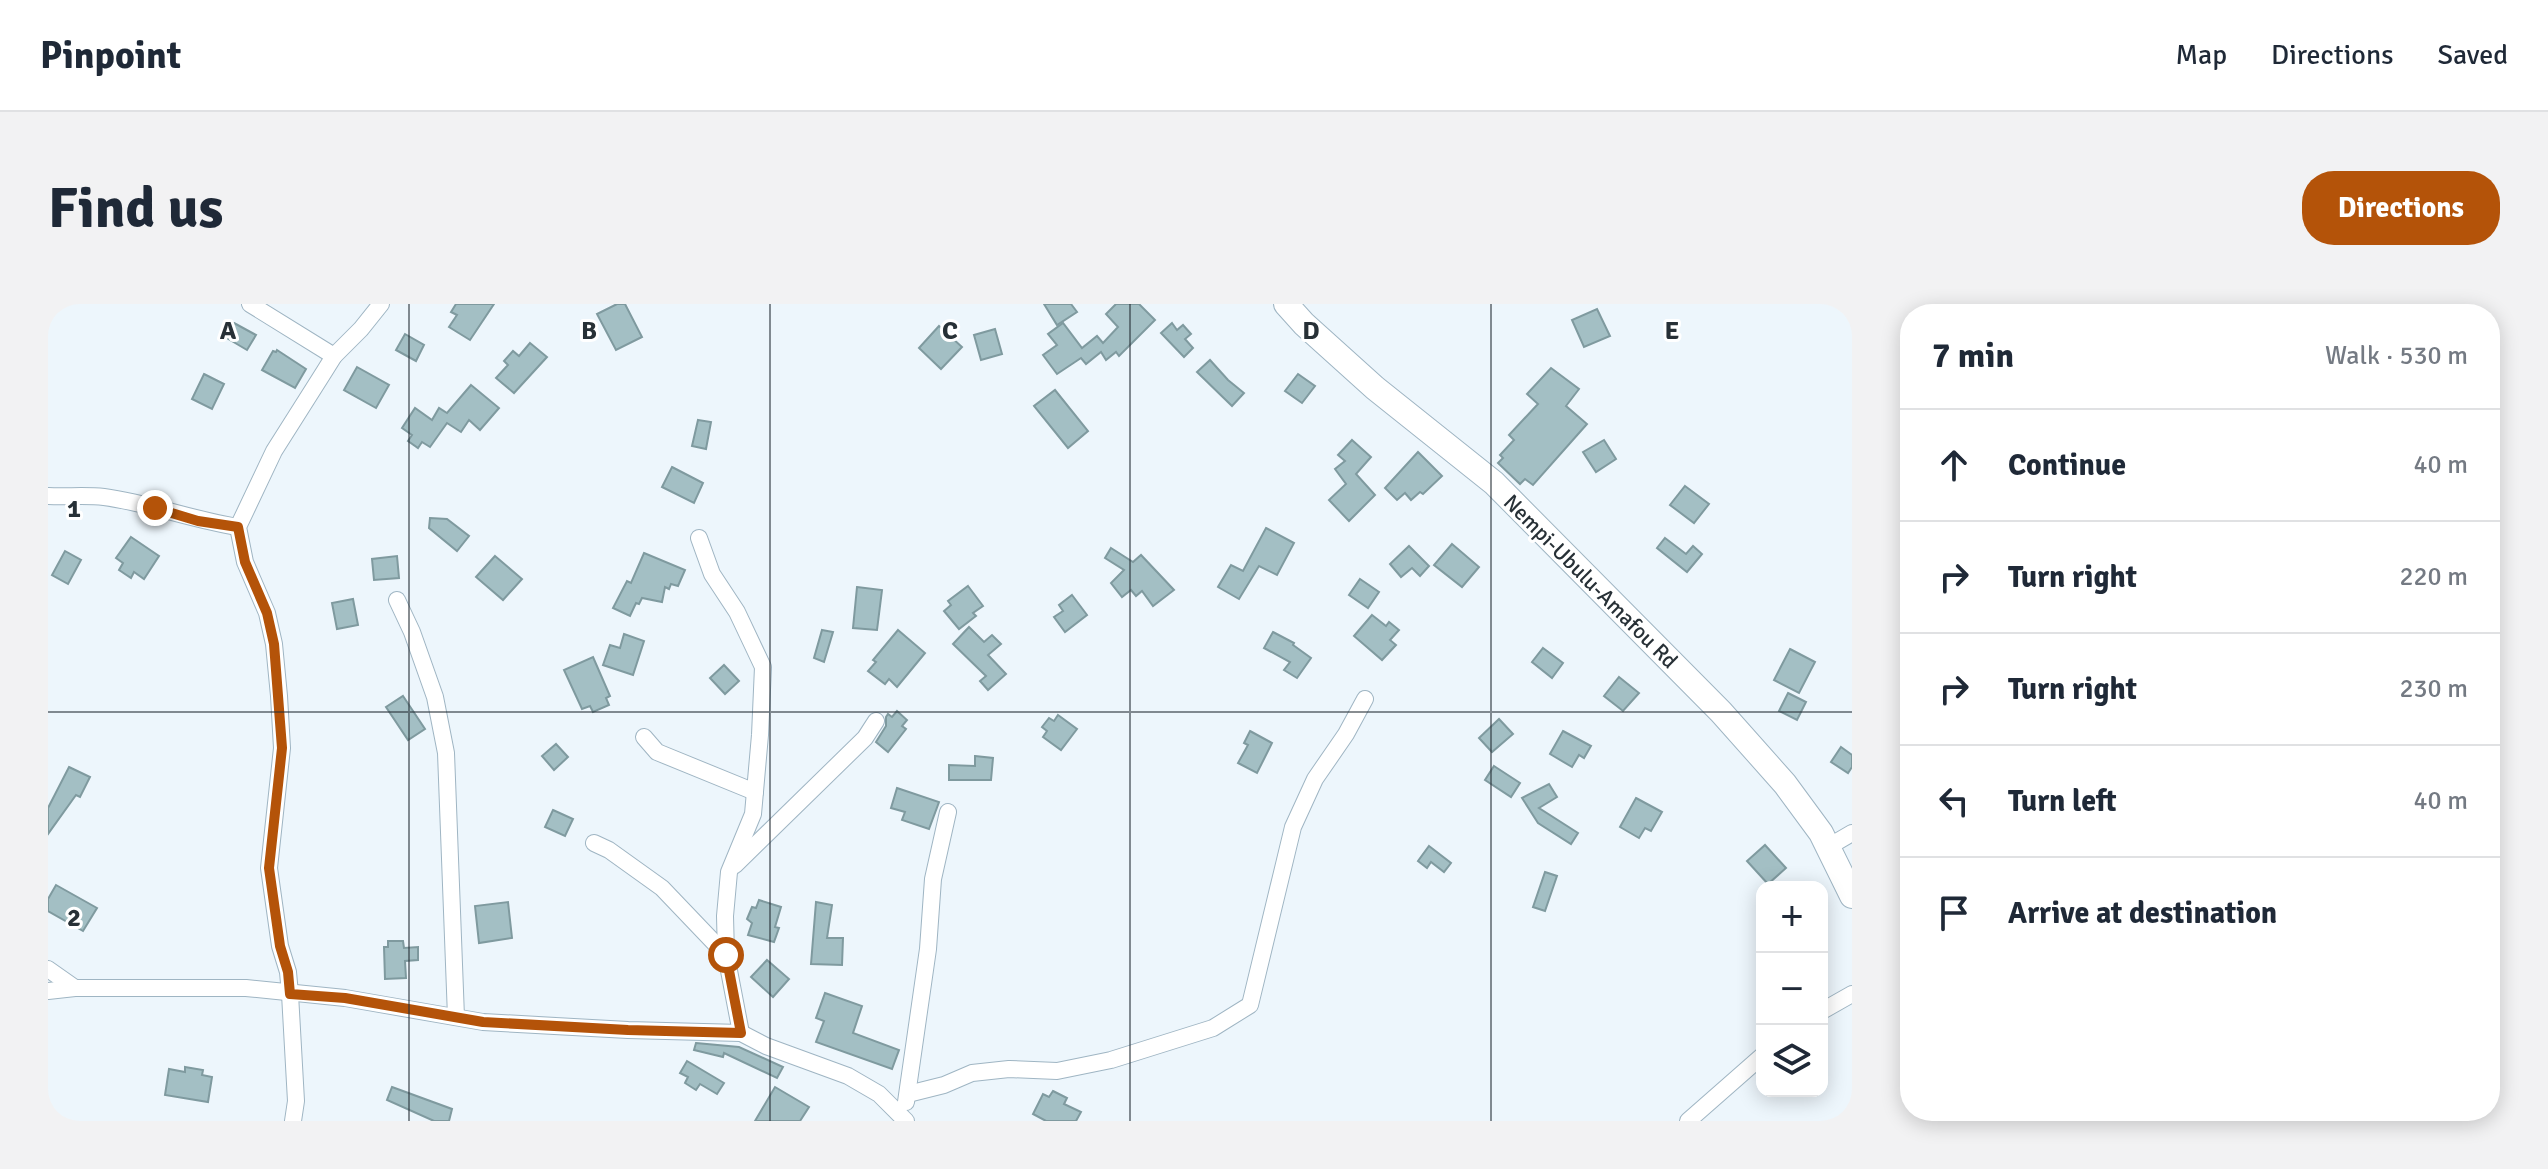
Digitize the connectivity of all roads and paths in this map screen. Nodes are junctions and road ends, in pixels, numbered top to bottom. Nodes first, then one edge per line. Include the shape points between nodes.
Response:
1 (250, 304) edge
2 (381, 304) edge
3 (1286, 304) edge
4 (334, 356) junction
5 (48, 496) edge
6 (238, 527) junction
7 (699, 538) dead end
8 (397, 600) dead end
9 (1365, 699) dead end
10 (876, 721) dead end
11 (644, 737) dead end
12 (755, 792) junction
13 (948, 812) dead end
14 (1852, 833) edge
15 (594, 843) dead end
16 (1828, 847) junction
17 (729, 872) junction
18 (1852, 896) edge
19 (726, 955) junction
20 (48, 969) edge
21 (75, 988) junction
22 (48, 991) edge
23 (290, 994) junction
24 (1852, 994) edge
25 (1828, 1008) edge
26 (456, 1017) junction
27 (741, 1033) junction
28 (1756, 1061) edge
29 (908, 1094) junction
30 (904, 1118) edge
31 (293, 1121) edge
32 (1688, 1121) edge

1 - 4 street
2 - 4 street
3 - 16 street, Nempi-Ubulu-Amafou Rd via 1375,388 1494,483 1721,712 1785,784
4 - 6 street via 274,451
5 - 6 street via 104,497
6 - 23 street via 274,644 282,748 269,868
7 - 12 street via 712,574 763,667
8 - 26 street via 435,697 446,753
9 - 29 street via 1315,779 1293,827 1250,1005 1213,1028 1111,1060 1057,1071 972,1073
10 - 17 street
11 - 12 street via 657,752
12 - 17 street via 753,814
13 - 29 street via 933,879
14 - 16 street
15 - 19 street via 662,888
16 - 18 street, Nempi-Ubulu-Amafou Rd
17 - 19 street
19 - 27 street
20 - 21 street
21 - 22 street
21 - 23 street via 246,988
23 - 26 street
23 - 31 street
24 - 25 street
26 - 27 street via 551,1027
27 - 30 street via 848,1076 879,1094
28 - 32 street
29 - 30 street

